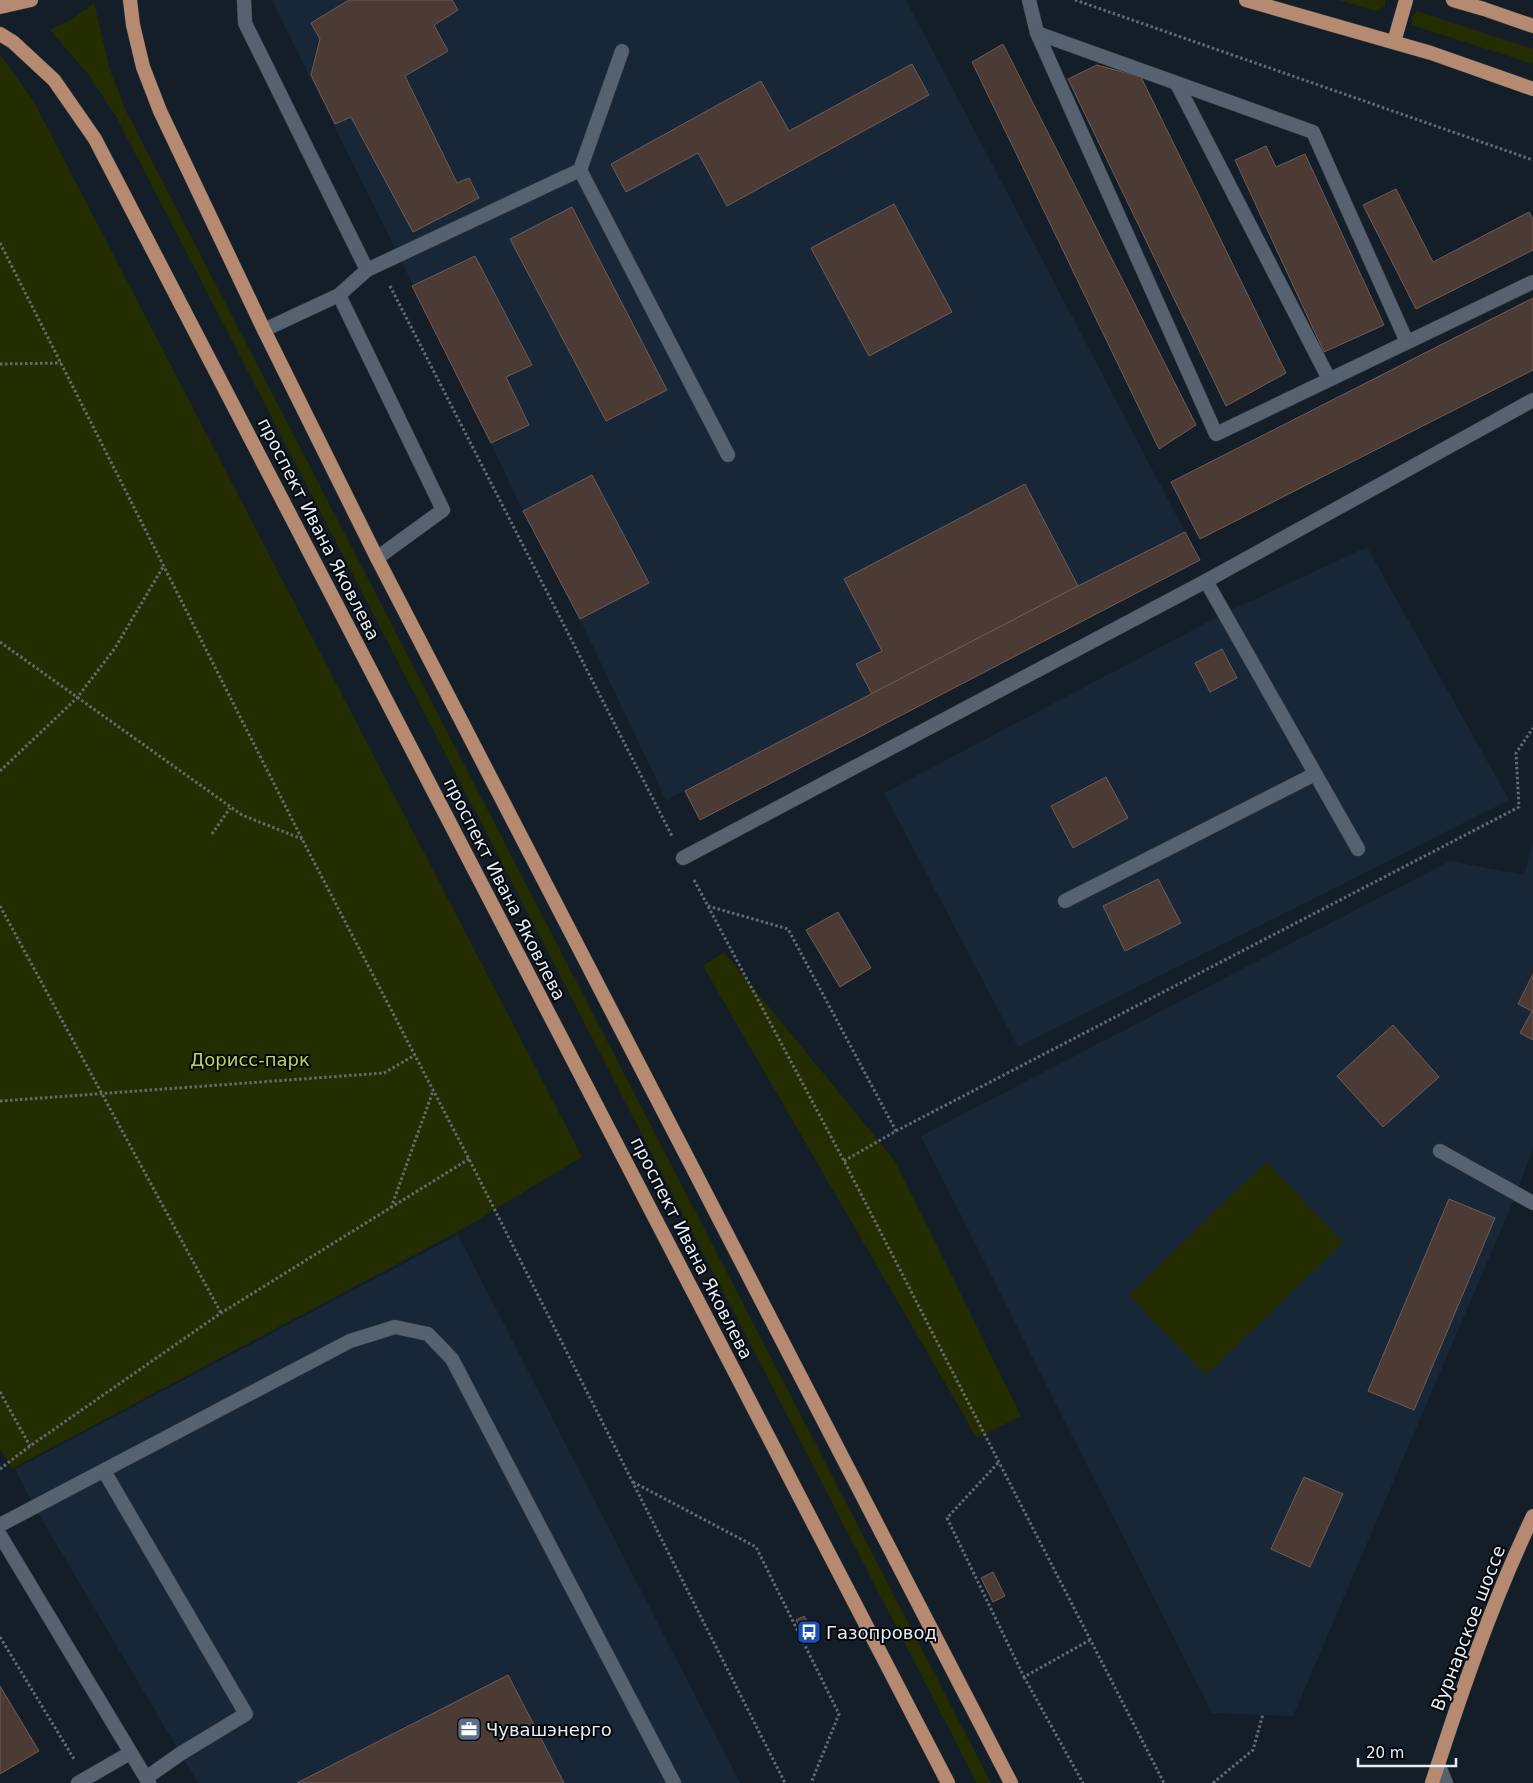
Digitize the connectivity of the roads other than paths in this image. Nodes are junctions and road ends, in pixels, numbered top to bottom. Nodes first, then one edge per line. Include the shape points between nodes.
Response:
1 (31, 0) edge
2 (130, 0) edge
3 (244, 0) edge
4 (1029, 0) edge
5 (1246, 0) edge
6 (1406, 0) edge
7 (1453, 0) edge
8 (0, 7) edge
9 (1533, 26) edge
10 (0, 34) edge
11 (1037, 34) junction
12 (1394, 42) junction
13 (622, 51) dead end
14 (1177, 84) junction
15 (1533, 89) edge
16 (580, 170) junction
17 (367, 270) junction
18 (1533, 282) edge
19 (340, 295) junction
20 (264, 330) junction
21 (1407, 342) junction
22 (1329, 379) junction
23 (1533, 400) edge
24 (728, 455) dead end
25 (377, 558) junction
26 (1206, 580) junction
27 (1315, 774) junction
28 (1358, 849) dead end
29 (683, 858) road end
30 (1065, 901) dead end
31 (1440, 1151) dead end
32 (1533, 1203) edge
33 (104, 1471) junction
34 (1533, 1516) edge
35 (0, 1526) edge
36 (0, 1535) edge
37 (130, 1752) junction
38 (1438, 1764) junction
39 (82, 1781) edge
40 (148, 1781) edge
41 (674, 1783) edge
42 (948, 1783) edge
43 (1011, 1783) edge
44 (1432, 1783) edge
45 (1446, 1783) edge

1 - 8 main road
2 - 20 main road, проспект Ивана Яковлева via 143,67 160,111
3 - 17 street via 245,23
4 - 11 street
5 - 12 main road
6 - 12 main road
7 - 9 main road
10 - 42 main road, проспект Ивана Яковлева via 54,80 95,139
11 - 14 street
11 - 22 street via 1216,434
12 - 15 main road
13 - 16 street
14 - 21 street via 1313,132
14 - 22 street
16 - 17 street
16 - 24 street
17 - 19 street
18 - 21 street
19 - 20 street
19 - 25 street via 443,510
20 - 25 main road, проспект Ивана Яковлева
21 - 22 street
23 - 26 street
25 - 43 main road, проспект Ивана Яковлева
26 - 27 street
26 - 29 street
27 - 28 street
27 - 30 street
31 - 32 street
33 - 35 street
33 - 40 street via 246,1714 180,1754
33 - 41 street via 350,1341 395,1327 428,1334 452,1359
34 - 38 main road, Вурнарское шоссе via 1463,1689
36 - 37 street
37 - 39 street
37 - 40 street
38 - 44 main road, Вурнарское шоссе
38 - 45 street

